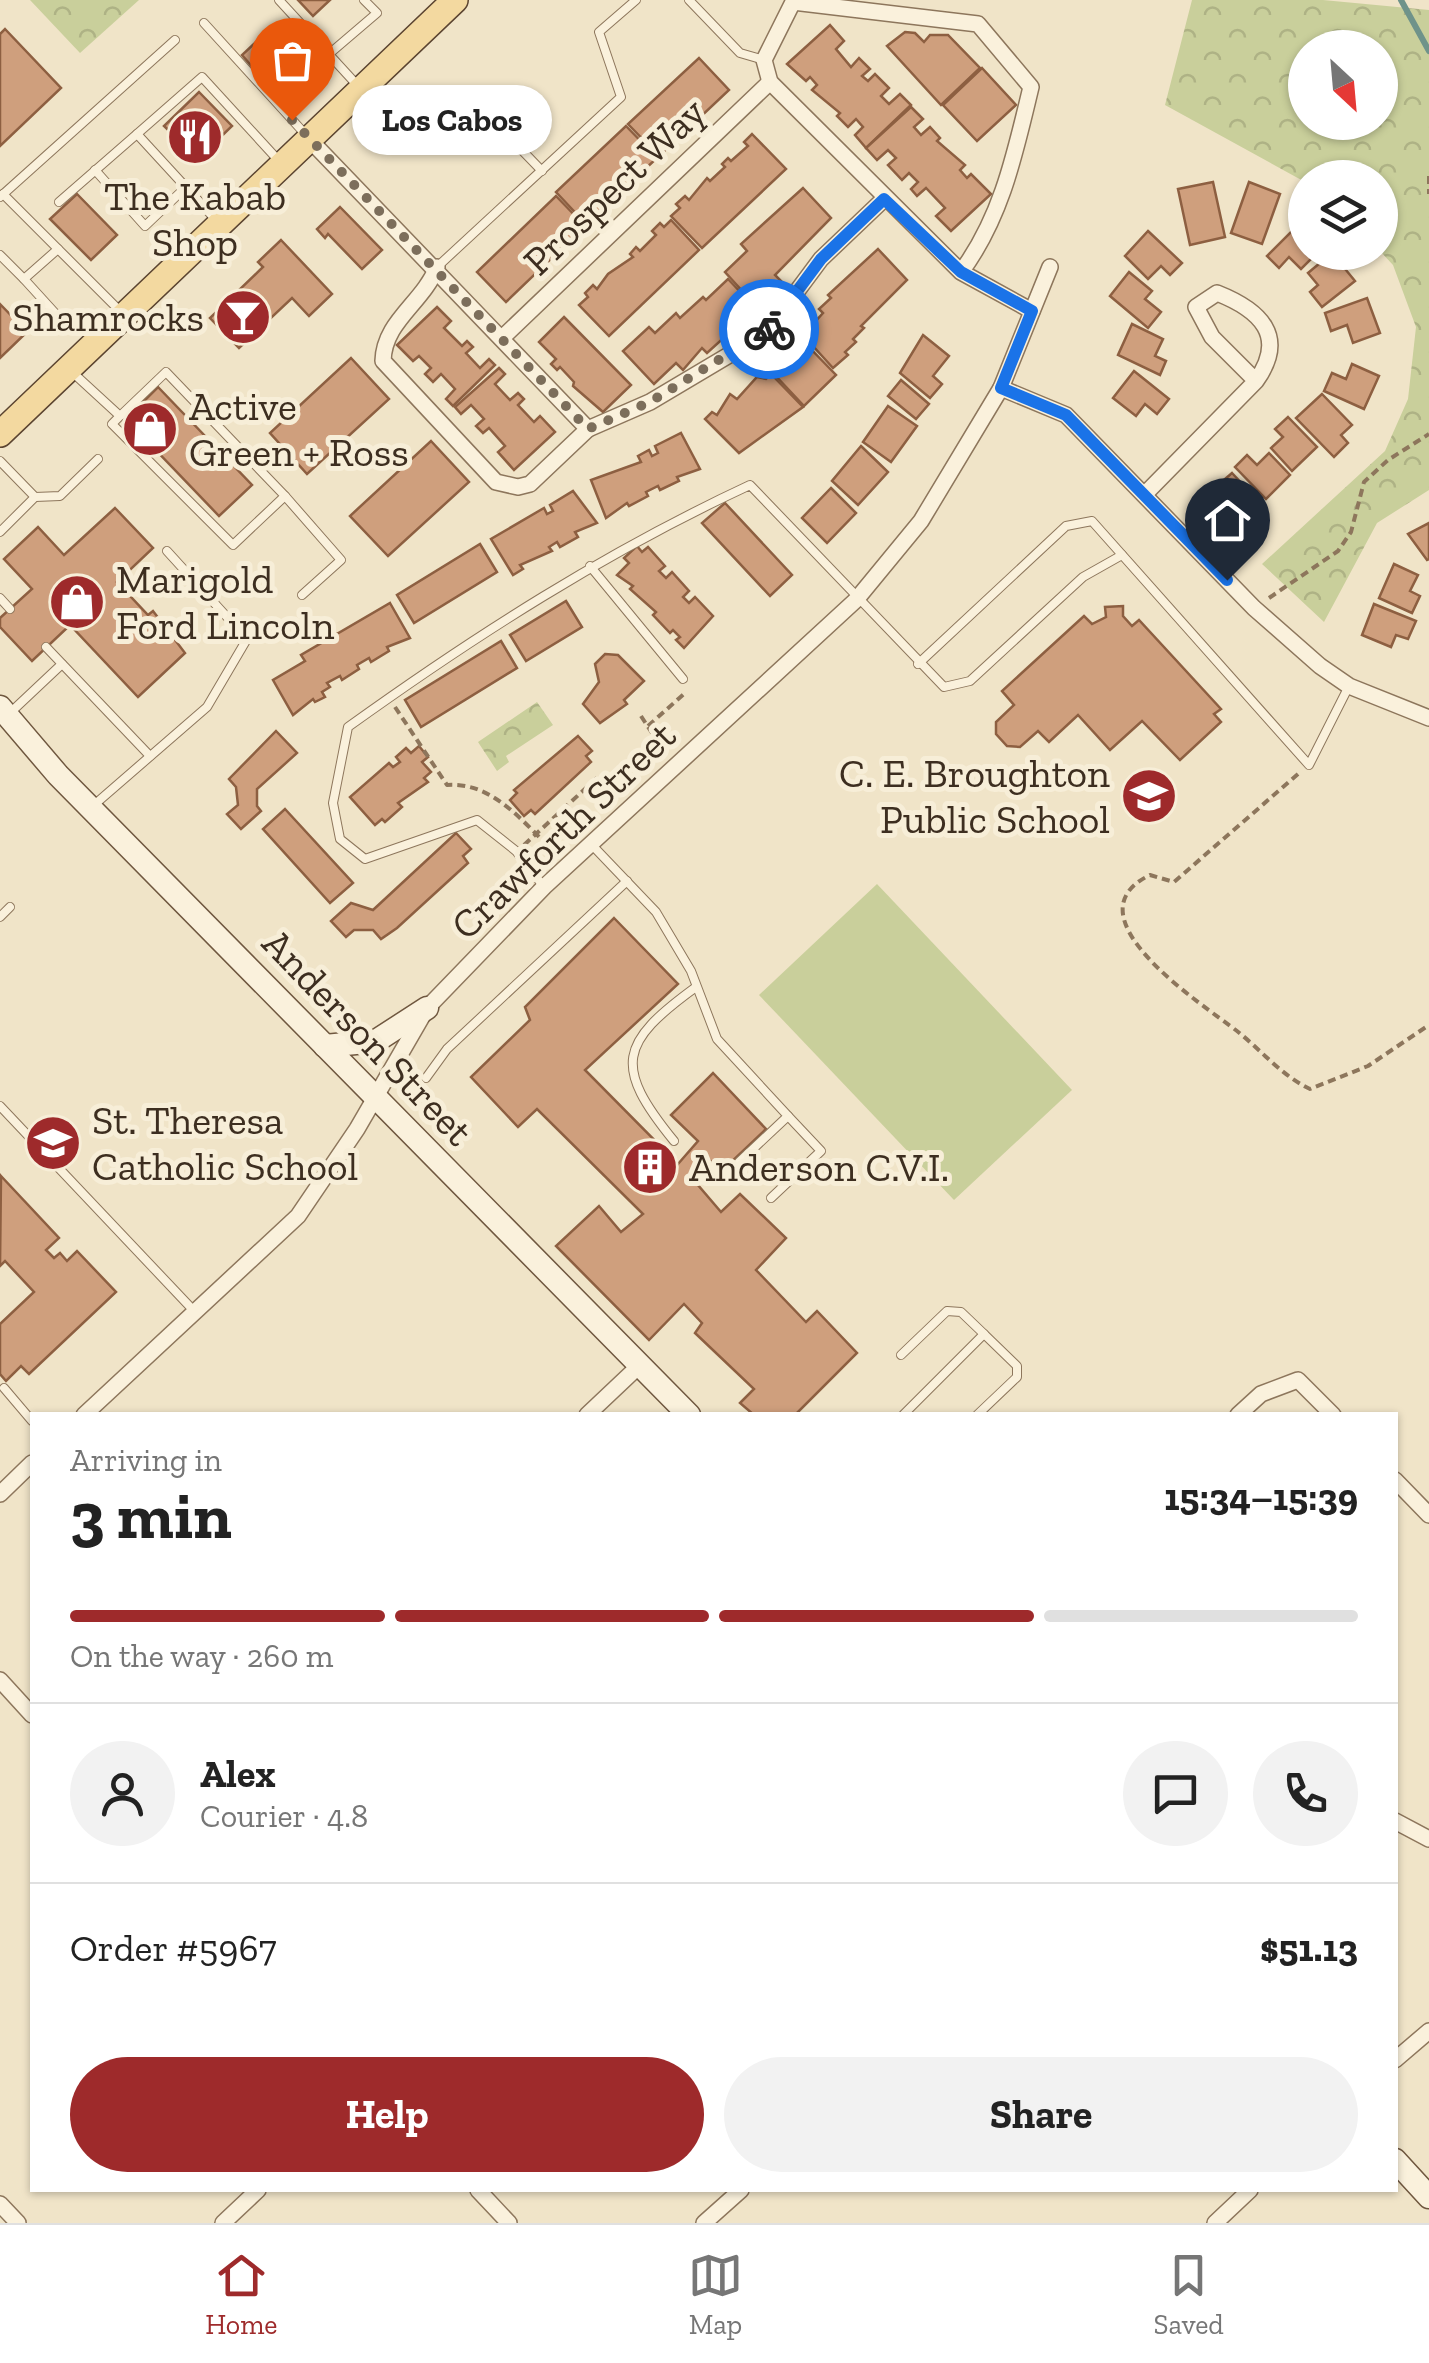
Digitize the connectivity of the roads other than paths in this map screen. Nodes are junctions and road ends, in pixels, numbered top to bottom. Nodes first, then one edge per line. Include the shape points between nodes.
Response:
1 (279, 0) edge
2 (364, 0) edge
3 (455, 0) edge
4 (636, 0) edge
5 (689, 0) edge
6 (204, 23) dead end
7 (176, 40) dead end
8 (329, 54) junction
9 (764, 60) junction
10 (770, 82) junction
11 (361, 89) junction
12 (137, 134) junction
13 (309, 138) junction
14 (513, 141) dead end
15 (282, 164) junction
16 (96, 170) junction
17 (542, 171) junction
18 (186, 188) junction
19 (2, 196) edge
20 (884, 199) junction
21 (60, 202) dead end
22 (220, 223) junction
23 (58, 249) junction
24 (0, 255) edge
25 (1050, 266) dead end
26 (437, 267) junction
27 (961, 272) junction
28 (24, 280) junction
29 (1032, 311) junction
30 (54, 313) dead end
31 (124, 314) junction
32 (502, 338) junction
33 (68, 368) junction
34 (1256, 381) junction
35 (1001, 388) junction
36 (120, 416) junction
37 (588, 429) junction
38 (0, 434) edge
39 (98, 459) dead end
40 (0, 462) edge
41 (1146, 493) junction
42 (286, 496) junction
43 (35, 497) junction
44 (0, 532) edge
45 (167, 551) dead end
46 (1122, 555) junction
47 (590, 566) junction
48 (302, 595) dead end
49 (0, 598) edge
50 (856, 600) junction
51 (10, 609) dead end
52 (46, 647) dead end
53 (62, 664) junction
54 (918, 664) junction
55 (683, 680) dead end
56 (1349, 686) junction
57 (4, 711) edge
58 (1429, 718) edge
59 (150, 756) junction
60 (90, 808) junction
61 (591, 844) junction
62 (627, 881) junction
63 (544, 887) junction
64 (10, 907) dead end
65 (0, 917) edge
66 (696, 987) junction
67 (426, 1008) junction
68 (325, 1046) junction
69 (426, 1078) dead end
70 (373, 1098) junction
71 (0, 1106) edge
72 (788, 1116) junction
73 (674, 1140) dead end
74 (739, 1162) dead end
75 (771, 1198) dead end
76 (195, 1312) junction
77 (984, 1334) junction
78 (901, 1356) dead end
79 (641, 1364) junction
80 (4, 1388) dead end
81 (87, 1412) edge
82 (591, 1412) edge
83 (686, 1412) edge
84 (906, 1412) edge
85 (980, 1412) edge
86 (1241, 1412) edge
87 (1329, 1412) edge
88 (30, 1419) edge
89 (30, 1466) edge
90 (1398, 1483) edge
91 (0, 1494) edge
92 (1429, 1514) edge
93 (0, 1680) edge
94 (30, 1713) edge
95 (1398, 1822) edge
96 (1429, 1838) edge
97 (1429, 2031) edge
98 (1398, 2057) edge
99 (1398, 2163) edge
100 (256, 2192) edge
101 (480, 2192) edge
102 (738, 2192) edge
103 (1248, 2192) edge
104 (1429, 2197) edge
105 (0, 2204) edge
106 (18, 2223) edge
107 (222, 2223) edge
108 (509, 2223) edge
109 (704, 2223) edge
110 (1215, 2223) edge

1 - 8 lane
2 - 8 lane via 377,13
3 - 11 main road
4 - 17 lane via 600,32 621,97
5 - 9 lane via 740,52
6 - 13 lane
7 - 19 lane
8 - 11 lane
9 - 10 street
9 - 27 street via 794,2 978,24 1032,87 1006,188 982,244
10 - 20 street
10 - 32 street, Prospect Way
11 - 13 main road
12 - 15 lane via 202,77
12 - 16 lane
12 - 18 lane
13 - 15 main road
13 - 26 street
14 - 17 lane
15 - 22 main road
16 - 18 lane via 144,226
16 - 21 lane
17 - 26 lane
18 - 22 lane
19 - 23 lane
20 - 27 street
20 - 37 street via 821,259 766,332 650,402
22 - 31 main road
23 - 28 lane
23 - 31 lane
24 - 28 lane
25 - 29 street, Crawforth Street
26 - 32 street
26 - 37 street via 429,289 384,341 383,360 496,482 518,487 537,479
27 - 29 street
28 - 30 lane
29 - 35 street, Crawforth Street
31 - 33 main road
32 - 37 street
33 - 36 lane
33 - 38 main road
34 - 34 street via 1272,343 1252,310 1217,293 1196,306 1212,337
34 - 41 street
35 - 41 street via 1066,415
35 - 50 street, Crawforth Street via 921,521
36 - 42 lane via 166,372
36 - 42 lane via 112,424 233,545
39 - 43 lane via 60,496
40 - 43 lane
41 - 56 street via 1254,608
42 - 48 lane via 341,560
43 - 44 lane
45 - 59 lane via 247,639 206,707
46 - 54 lane via 1083,577 970,681 944,687
46 - 54 lane via 1092,521 1066,526
46 - 56 lane via 1309,765
47 - 50 lane via 750,485
47 - 55 lane
47 - 63 lane via 479,633 348,727 333,802 340,839 365,859 478,820 516,851
49 - 51 lane
50 - 54 lane
50 - 61 street, Crawforth Street
52 - 53 lane
53 - 57 lane
53 - 59 lane
56 - 58 street
57 - 60 main road, Anderson Street
59 - 60 lane
60 - 68 main road, Anderson Street
61 - 62 lane
61 - 63 street, Crawforth Street
62 - 66 lane via 668,928
62 - 69 lane via 447,1049
63 - 67 street, Crawforth Street
64 - 65 lane
66 - 72 lane via 717,1039
66 - 73 lane via 652,1023 633,1049 641,1097
67 - 68 main road via 376,1041
67 - 70 street, Crawforth Street
68 - 70 main road, Anderson Street
70 - 76 street, Crawforth Street via 298,1216
70 - 79 main road, Anderson Street
71 - 76 lane
72 - 74 lane
72 - 75 lane via 821,1150
76 - 81 street, Crawforth Street
77 - 78 lane via 961,1312 946,1311
77 - 84 lane
77 - 85 lane via 1018,1366 1018,1377
79 - 82 street
79 - 83 main road, Anderson Street
80 - 88 lane
86 - 87 street via 1261,1394 1298,1380
89 - 91 street
90 - 92 street
93 - 94 street
95 - 96 street
97 - 98 street
99 - 104 main road
100 - 107 street
101 - 108 street
102 - 109 street
103 - 110 street
105 - 106 street

